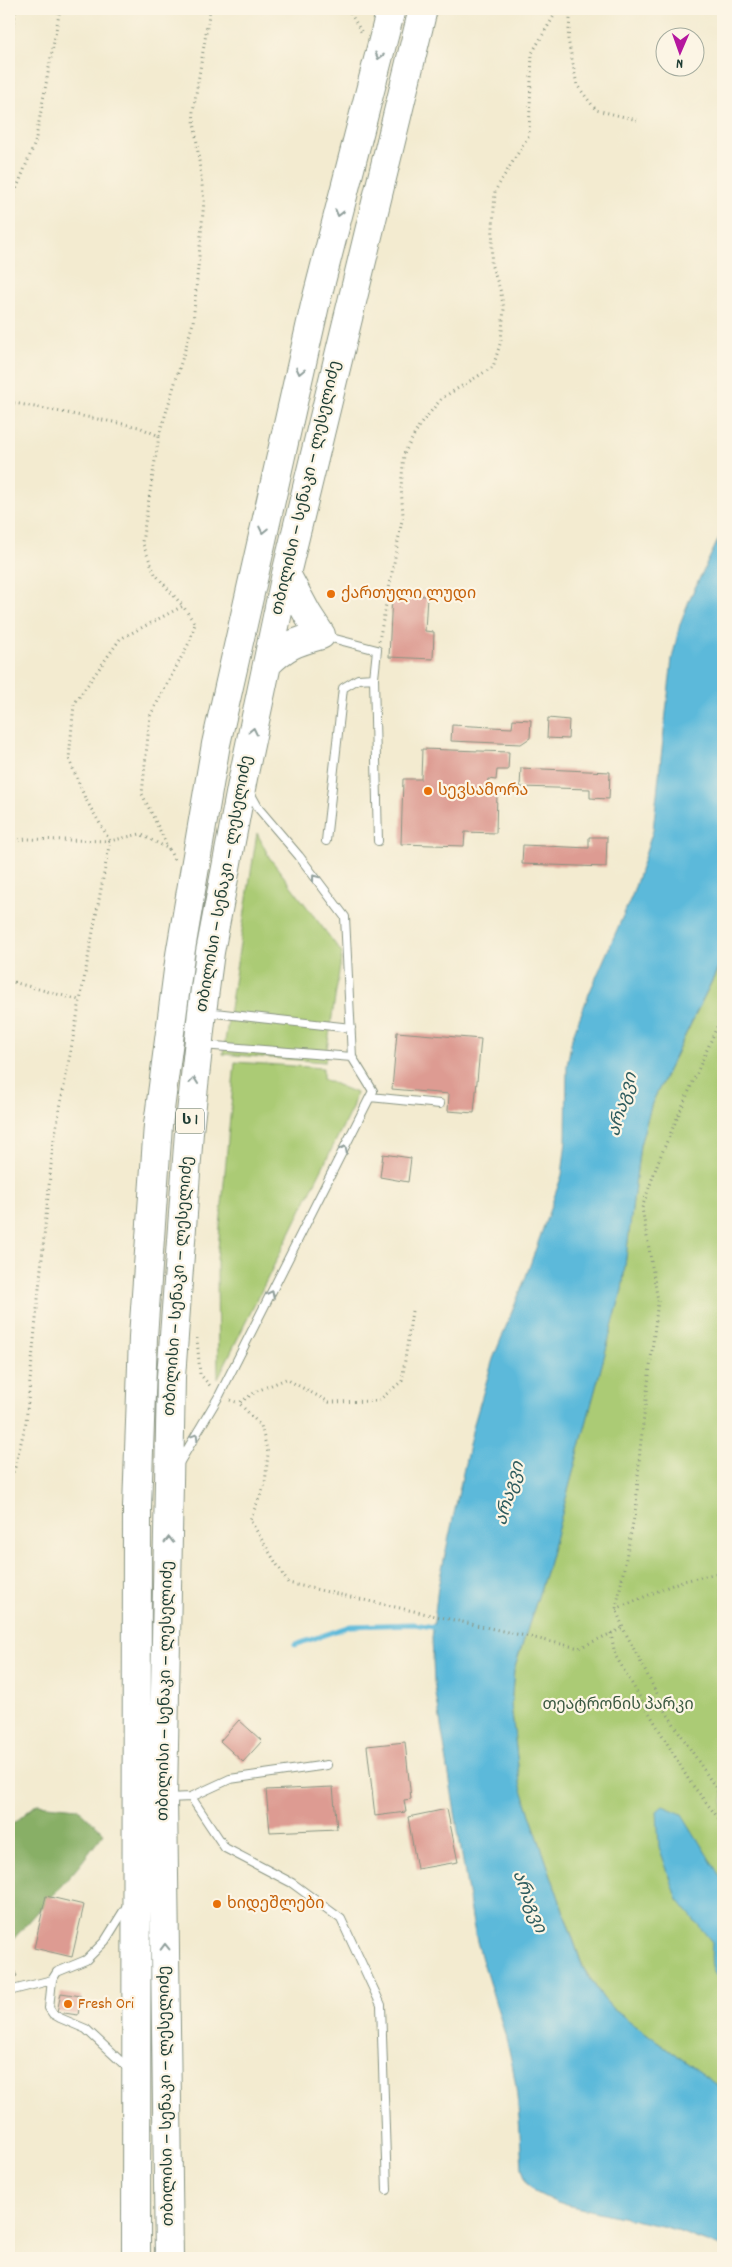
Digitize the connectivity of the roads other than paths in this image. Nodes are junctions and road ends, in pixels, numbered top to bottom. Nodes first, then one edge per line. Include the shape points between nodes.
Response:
1 (391, 9) edge
2 (423, 9) edge
3 (286, 574) junction
4 (321, 635) junction
5 (267, 664) junction
6 (374, 678) junction
7 (242, 778) junction
8 (326, 841) dead end
9 (378, 841) dead end
10 (202, 1012) junction
11 (351, 1028) junction
12 (198, 1044) junction
13 (352, 1057) junction
14 (372, 1094) junction
15 (440, 1104) dead end
16 (170, 1479) junction
17 (327, 1764) dead end
18 (191, 1797) junction
19 (163, 1798) junction
20 (135, 1892) junction
21 (52, 1980) junction
22 (9, 1991) edge
23 (135, 2075) junction
24 (387, 2190) dead end
25 (136, 2258) edge
26 (168, 2258) edge

1 -> 20 highway, თბილისი — სენაკი — ლესელიძე / ს 1 via 273,484 216,744 180,955 158,1125 143,1337 137,1508
2 - 3 highway, თბილისი — სენაკი — ლესელიძე / ს 1
3 - 4 highway
3 - 5 highway, თბილისი — სენაკი — ლესელიძე / ს 1
4 - 5 highway via 281,649
4 - 6 lane via 377,650
7 -> 5 highway, თბილისი — სენაკი — ლესელიძე / ს 1
6 - 8 lane via 358,679 343,688
6 - 9 lane
7 - 10 highway, თბილისი — სენაკი — ლესელიძე / ს 1
11 -> 7 lane via 345,917 259,809
10 - 11 lane
10 - 12 highway, თბილისი — სენაკი — ლესელიძე / ს 1
11 - 13 lane
12 - 13 lane
16 -> 12 highway, თბილისი — სენაკი — ლესელიძე / ს 1 via 171,1377
13 - 14 lane
14 - 15 lane
16 -> 14 lane via 219,1396
19 -> 16 highway, თბილისი — სენაკი — ლესელიძე / ს 1
17 - 18 lane via 230,1778
18 - 19 lane
18 - 24 lane via 225,1848 292,1883 341,1919 381,2005
26 -> 19 highway, თბილისი — სენაკი — ლესელიძე / ს 1
20 - 21 lane via 106,1941 86,1960 56,1972
20 - 23 highway, თბილისი — სენაკი — ლესელიძე / ს 1
21 - 22 lane
21 - 23 lane via 49,2008 53,2014 86,2028
23 - 25 highway, თბილისი — სენაკი — ლესელიძე / ს 1

